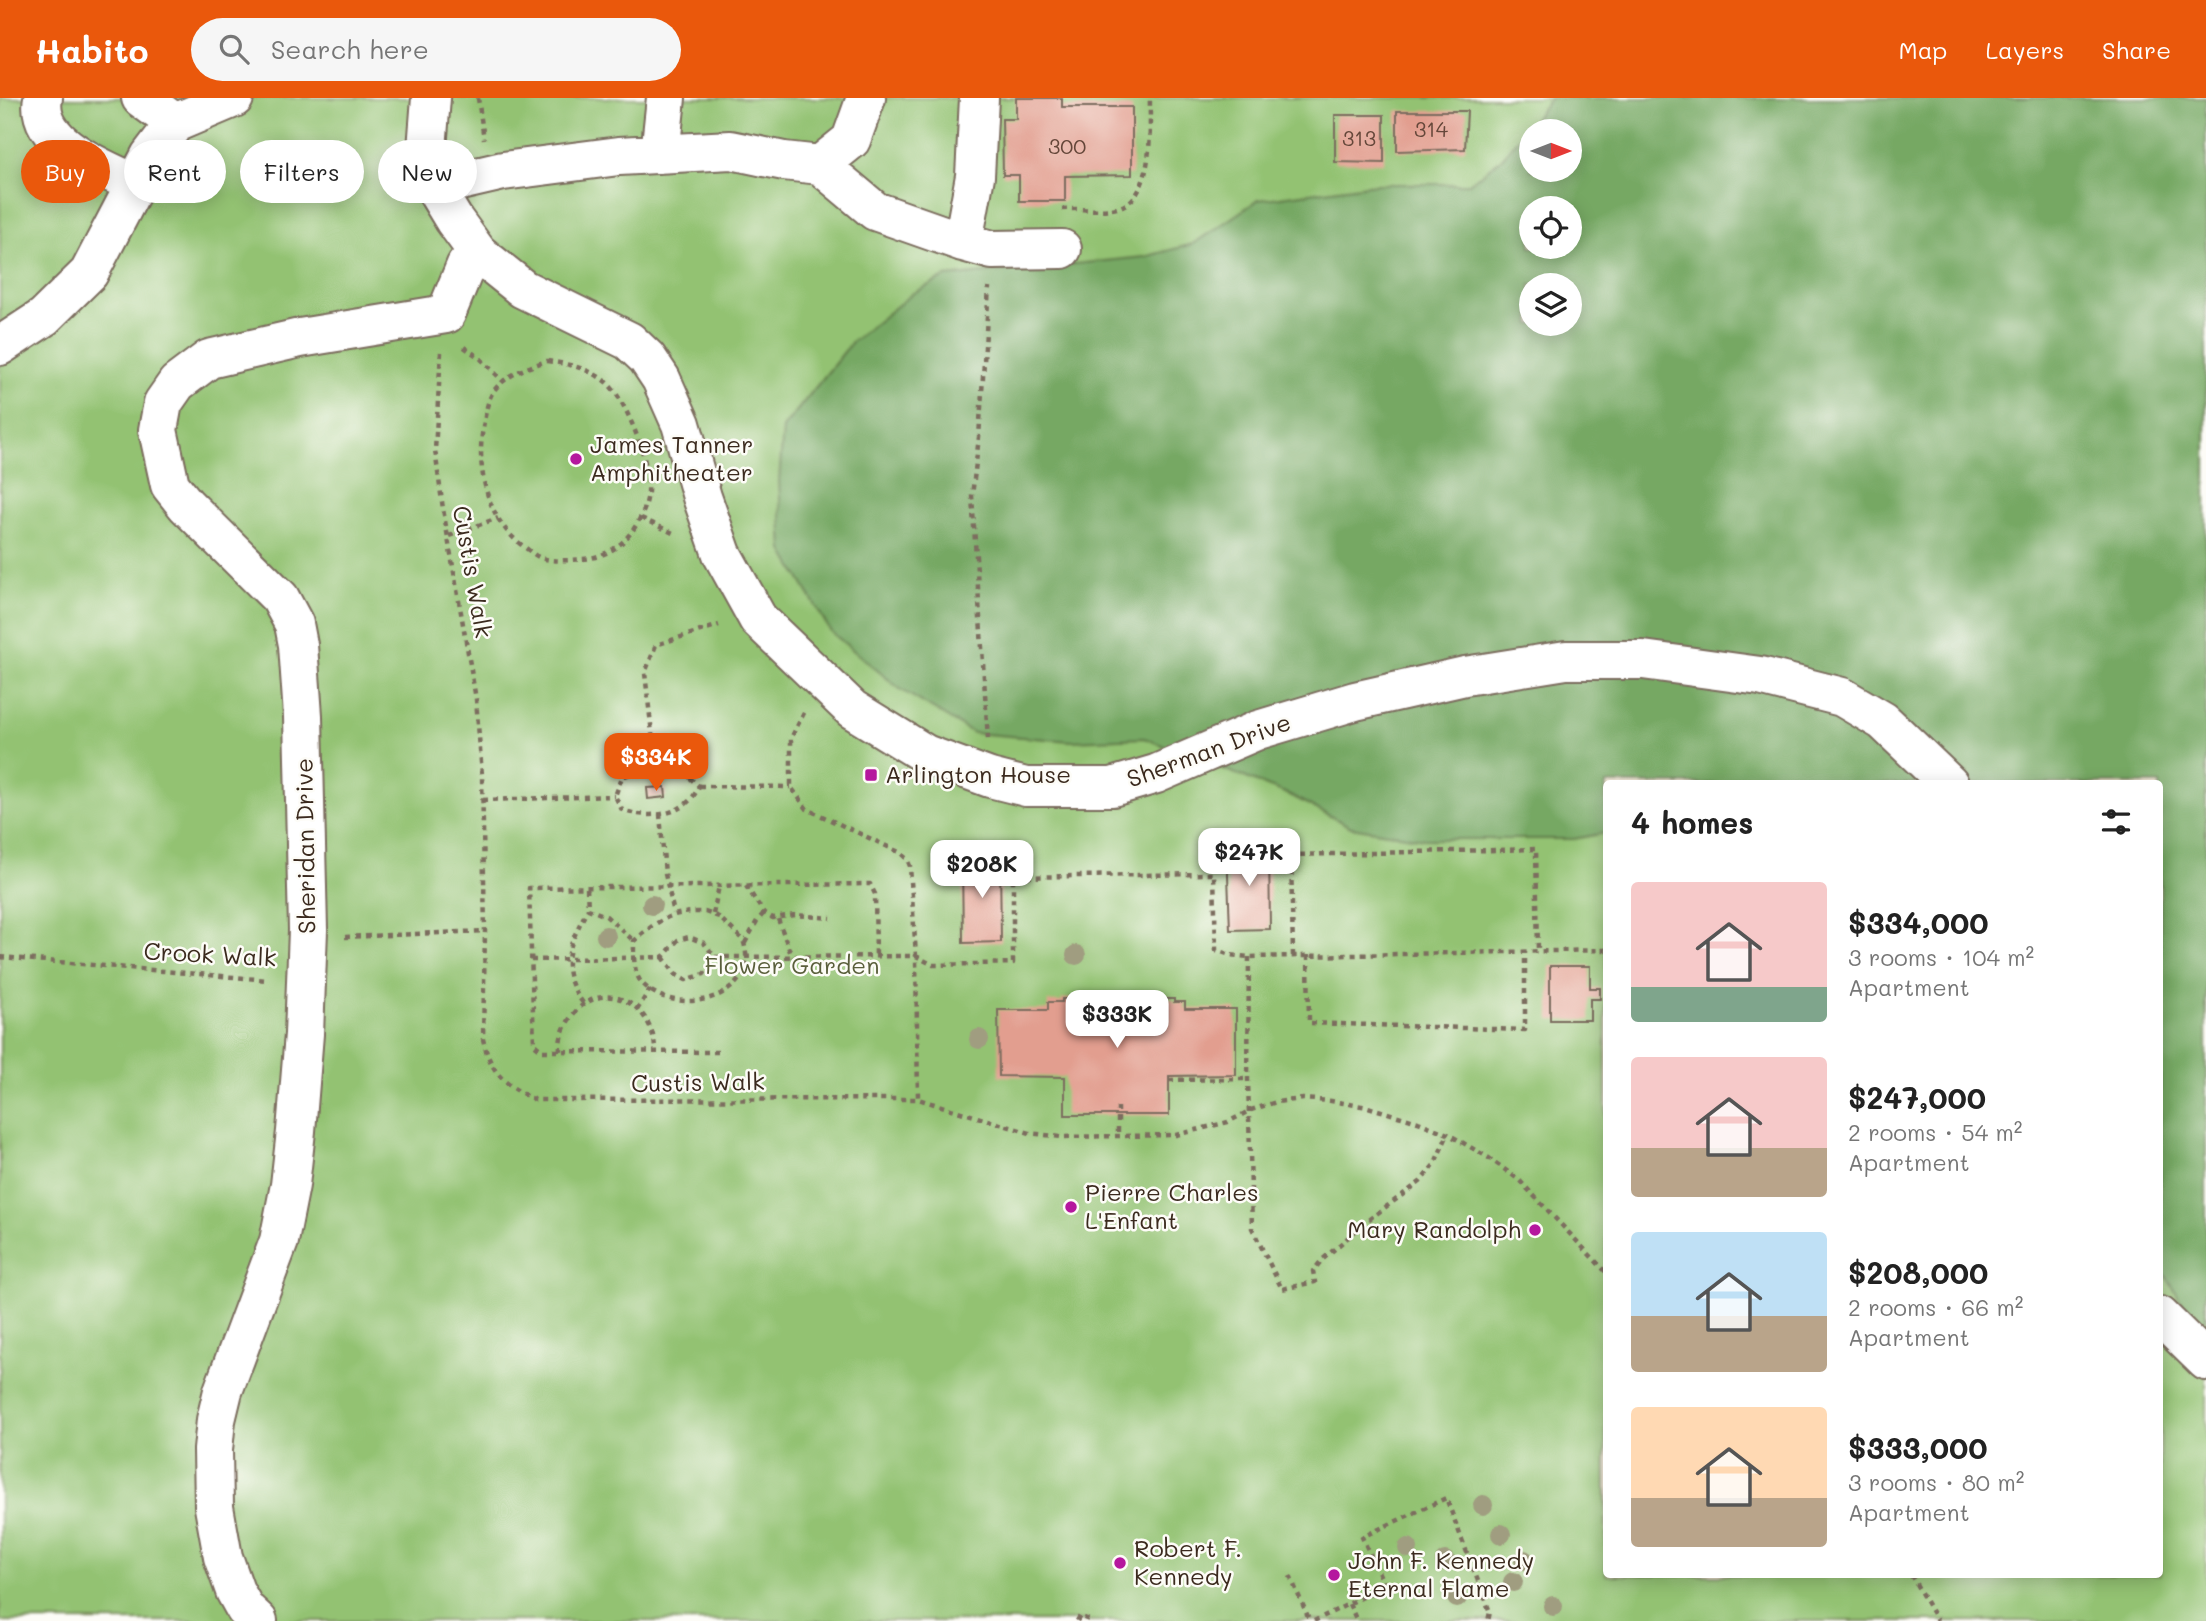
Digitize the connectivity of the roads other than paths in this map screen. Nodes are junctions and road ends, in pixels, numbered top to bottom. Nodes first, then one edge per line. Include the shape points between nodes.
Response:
1 (43, 98) edge
2 (141, 98) edge
3 (234, 98) edge
4 (430, 98) edge
5 (666, 98) edge
6 (866, 98) edge
7 (979, 98) edge
8 (175, 123) junction
9 (162, 140) edge
10 (428, 140) edge
11 (660, 154) junction
12 (820, 165) junction
13 (477, 177) edge
14 (124, 178) edge
15 (126, 203) edge
16 (445, 203) edge
17 (978, 246) junction
18 (1062, 249) dead end
19 (478, 253) junction
20 (0, 346) edge
21 (1945, 780) edge
22 (2163, 1319) edge
23 (2206, 1360) edge
24 (258, 1621) edge

1 - 14 lane via 41,110 47,127 59,141
2 - 8 lane
3 - 8 lane
4 - 10 lane, Sherman Drive
5 - 11 lane
6 - 12 lane via 851,140
7 - 17 lane
8 - 9 lane
11 - 12 lane via 731,150
11 - 13 lane
12 - 17 lane via 875,211
15 - 20 lane via 89,273 44,317
16 - 19 lane, Sherman Drive
17 - 18 lane
19 - 21 lane, Sherman Drive via 523,289 629,341 647,358 681,424 722,554 758,619 852,709 925,754 990,778 1026,786 1112,786 1156,774 1258,730 1355,701 1465,676 1566,660 1643,660 1760,676 1842,697 1882,722
19 - 24 lane, Sheridan Drive via 466,265 452,329 300,338 209,359 177,383 163,403 158,430 170,485 280,598 294,624 303,716 307,956 301,1073 285,1213 266,1279 223,1391 213,1450 214,1507 223,1558 235,1591
22 - 23 lane

